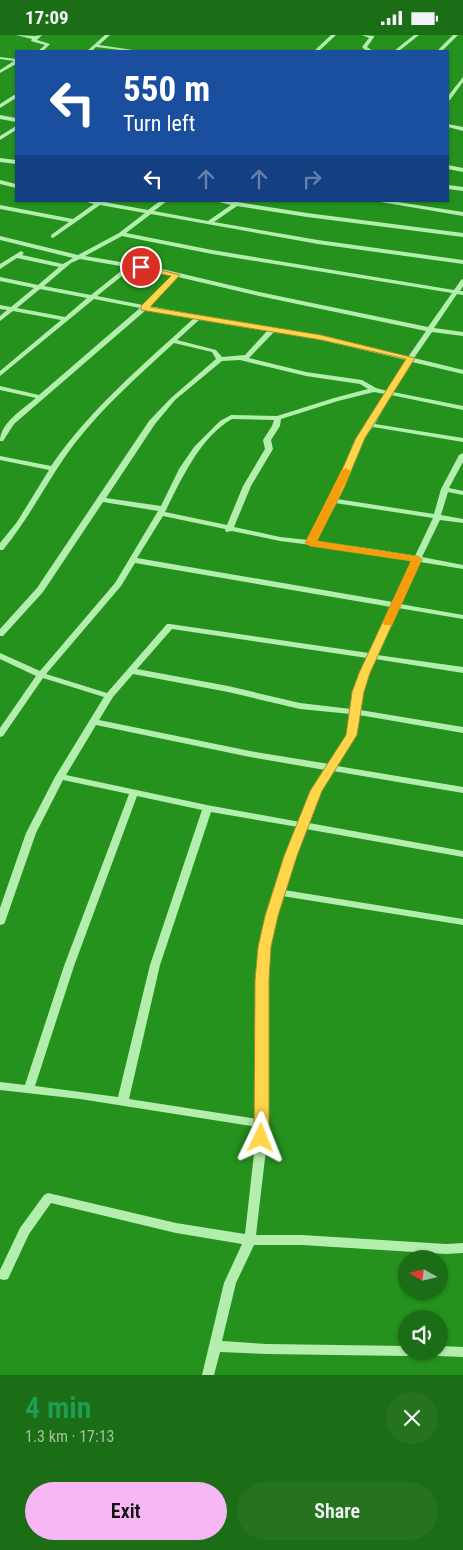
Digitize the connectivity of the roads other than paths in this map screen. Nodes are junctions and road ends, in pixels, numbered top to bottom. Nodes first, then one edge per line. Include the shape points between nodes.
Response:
1 (18, 35) edge
2 (108, 35) edge
3 (334, 35) edge
4 (366, 35) edge
5 (417, 35) edge
6 (456, 35) edge
7 (38, 36) edge
8 (96, 45) junction
9 (41, 50) edge
10 (90, 50) edge
11 (131, 50) edge
12 (317, 50) edge
13 (369, 50) edge
14 (397, 50) edge
15 (440, 50) edge
16 (0, 58) edge
17 (15, 61) edge
18 (15, 62) edge
19 (0, 72) edge
20 (463, 79) edge
21 (15, 97) edge
22 (449, 98) edge
23 (0, 106) edge
24 (0, 117) edge
25 (15, 120) edge
26 (449, 126) edge
27 (15, 129) edge
28 (463, 129) edge
29 (0, 138) edge
30 (0, 160) edge
31 (15, 162) edge
32 (449, 167) edge
33 (463, 170) edge
34 (0, 182) edge
35 (15, 186) edge
36 (449, 187) edge
37 (463, 189) edge
38 (163, 202) edge
39 (224, 202) edge
40 (385, 202) edge
41 (100, 203) edge
42 (236, 204) junction
43 (0, 207) edge
44 (151, 213) junction
45 (463, 214) edge
46 (75, 221) junction
47 (210, 222) junction
48 (121, 234) junction
49 (463, 235) edge
50 (53, 236) dead end
51 (0, 238) edge
52 (30, 247) junction
53 (16, 256) junction
54 (77, 257) junction
55 (463, 262) edge
56 (63, 266) junction
57 (130, 266) junction
58 (0, 267) edge
59 (176, 275) junction
60 (0, 279) edge
61 (463, 281) edge
62 (39, 286) junction
63 (459, 293) edge
64 (94, 297) junction
65 (0, 307) edge
66 (144, 308) junction
67 (12, 309) junction
68 (198, 318) junction
69 (0, 319) edge
70 (66, 319) junction
71 (273, 329) junction
72 (431, 330) junction
73 (463, 334) edge
74 (172, 341) junction
75 (411, 358) junction
76 (220, 359) junction
77 (243, 359) junction
78 (463, 371) edge
79 (0, 374) edge
80 (0, 388) edge
81 (374, 390) junction
82 (390, 391) junction
83 (40, 397) junction
84 (463, 408) edge
85 (278, 418) junction
86 (371, 425) junction
87 (0, 439) edge
88 (463, 440) edge
89 (463, 455) edge
90 (0, 458) edge
91 (54, 469) junction
92 (445, 489) junction
93 (463, 493) edge
94 (100, 499) junction
95 (332, 500) junction
96 (162, 511) junction
97 (437, 517) junction
98 (463, 521) edge
99 (229, 530) junction
100 (310, 543) junction
101 (0, 549) edge
102 (417, 559) junction
103 (133, 560) junction
104 (463, 567) edge
105 (395, 607) junction
106 (463, 617) edge
107 (0, 634) edge
108 (0, 656) edge
109 (373, 656) junction
110 (463, 670) edge
111 (131, 671) junction
112 (41, 675) junction
113 (109, 696) junction
114 (355, 712) junction
115 (95, 722) junction
116 (463, 729) edge
117 (0, 734) edge
118 (330, 769) junction
119 (60, 777) junction
120 (463, 790) edge
121 (134, 793) junction
122 (207, 809) junction
123 (302, 826) junction
124 (463, 854) edge
125 (278, 892) junction
126 (0, 921) edge
127 (463, 922) edge
128 (0, 1086) edge
129 (29, 1088) junction
130 (123, 1101) junction
131 (263, 1125) junction
132 (250, 1240) junction
133 (463, 1248) edge
134 (4, 1275) dead end
135 (214, 1346) junction
136 (398, 1351) edge
137 (448, 1351) edge
138 (463, 1352) edge
139 (208, 1375) edge

1 - 7 street
2 - 8 street
3 - 12 street
4 - 13 street via 372,37 364,47
5 - 14 street
6 - 15 street
7 - 9 street via 33,40 48,44
8 - 10 street
8 - 11 street
16 - 17 street
18 - 19 street
20 - 22 street
21 - 23 street
24 - 25 street
26 - 28 street
27 - 29 street
30 - 31 street
32 - 33 street
34 - 35 street
36 - 37 street
38 - 44 street
39 - 42 street
40 - 45 street
41 - 44 street
41 - 46 street
42 - 47 street
42 - 49 street
43 - 46 street
44 - 47 street
44 - 48 street
46 - 50 street
47 - 55 street via 318,242
48 - 54 street
48 - 63 street
51 - 52 street
52 - 53 street
52 - 54 street
53 - 56 street
53 - 58 street
54 - 56 street
54 - 57 street
56 - 62 street
57 - 59 street
57 - 64 street
59 - 66 street
59 - 72 street
60 - 62 street
61 - 63 street
62 - 64 street
62 - 67 street
63 - 72 street
64 - 66 street
64 - 70 street
65 - 67 street
66 - 68 street
66 - 83 street
67 - 69 street
67 - 70 street
68 - 71 street
68 - 74 street
70 - 79 street
71 - 75 street
71 - 77 street
72 - 73 street
72 - 75 street
74 - 76 street via 214,351
74 - 91 street via 112,396 72,442
75 - 78 street
75 - 82 street
76 - 77 street
76 - 94 street via 173,399 128,456
77 - 81 street via 306,374 362,382
80 - 83 street
81 - 82 street
81 - 85 street
82 - 84 street
82 - 86 street
83 - 87 street via 11,423
85 - 96 street via 231,417 222,422 182,469
85 - 99 street via 267,440 269,449 247,486
86 - 88 street
86 - 95 street via 360,438
89 - 92 street
90 - 91 street
91 - 101 street via 16,531
92 - 93 street
92 - 97 street
94 - 96 street
94 - 107 street via 40,590
95 - 97 street
95 - 100 street
96 - 99 street
96 - 103 street
97 - 98 street
97 - 102 street
99 - 100 street
100 - 102 street
102 - 104 street
102 - 105 street
103 - 105 street
103 - 112 street via 118,584
105 - 106 street
105 - 109 street
108 - 112 street
109 - 110 street
109 - 111 street via 175,625 170,626
109 - 114 street via 358,692
111 - 113 street
111 - 114 street via 300,706
112 - 113 street
112 - 117 street
113 - 115 street
114 - 116 street
114 - 118 street via 352,735
115 - 118 street
115 - 119 street
118 - 120 street
118 - 123 street via 316,791
119 - 121 street
119 - 126 street via 31,833
121 - 122 street
121 - 129 street via 69,966
122 - 123 street
122 - 130 street via 155,965
123 - 124 street
123 - 125 street
125 - 127 street
125 - 131 street via 265,947 262,980
128 - 129 street
129 - 130 street
130 - 131 street
131 - 132 street
132 - 133 street
132 - 134 street via 176,1229 48,1198 24,1231
132 - 135 street via 230,1283
135 - 136 street
135 - 139 street
137 - 138 street

